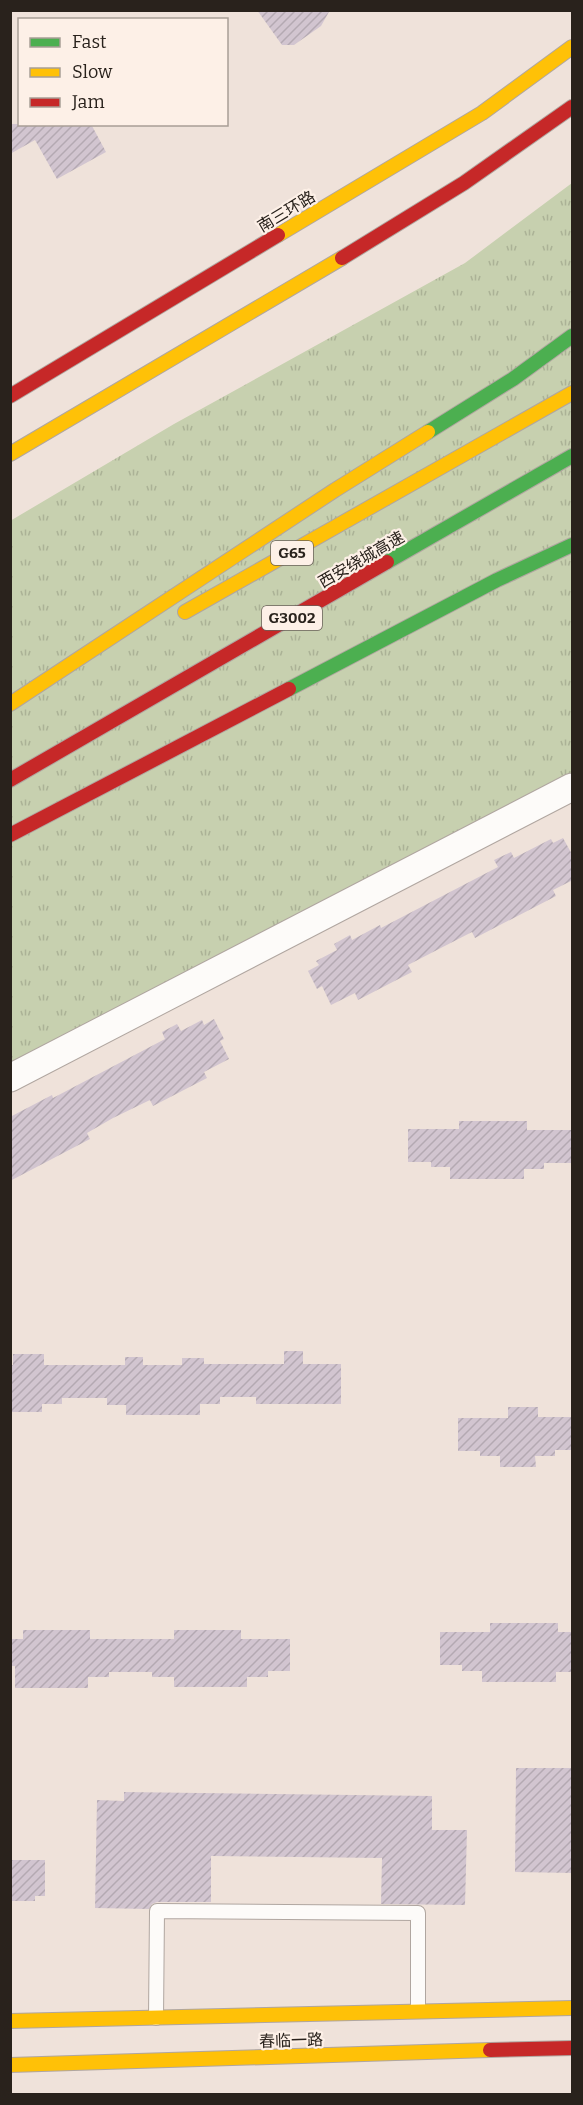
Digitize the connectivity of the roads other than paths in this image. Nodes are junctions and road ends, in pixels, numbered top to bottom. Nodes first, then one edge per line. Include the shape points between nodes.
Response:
1 (573, 47) edge
2 (573, 107) edge
3 (573, 336) edge
4 (573, 393) edge
5 (10, 396) edge
6 (10, 454) edge
7 (573, 456) edge
8 (573, 537) edge
9 (573, 544) edge
10 (497, 580) junction
11 (174, 619) dead end
12 (113, 653) dead end
13 (10, 704) edge
14 (10, 710) edge
15 (10, 780) edge
16 (573, 788) edge
17 (10, 835) edge
18 (10, 1078) edge
19 (573, 2008) edge
20 (418, 2012) junction
21 (156, 2018) junction
22 (10, 2021) edge
23 (573, 2048) edge
24 (10, 2065) edge

1 - 5 main road, 南三环路 via 482,113
2 - 6 main road via 423,209
3 - 13 main road via 513,379 335,490
4 - 11 main road, G65
7 - 15 main road, 西安绕城高速 / G3002
8 - 10 main road
9 - 10 main road
10 - 17 main road
12 - 14 main road
16 - 18 street
19 - 20 main road, 春临一路
20 - 21 main road, 春临一路
20 - 21 lane via 418,1913 157,1911
21 - 22 main road, 春临一路
23 - 24 main road, 春临一路

